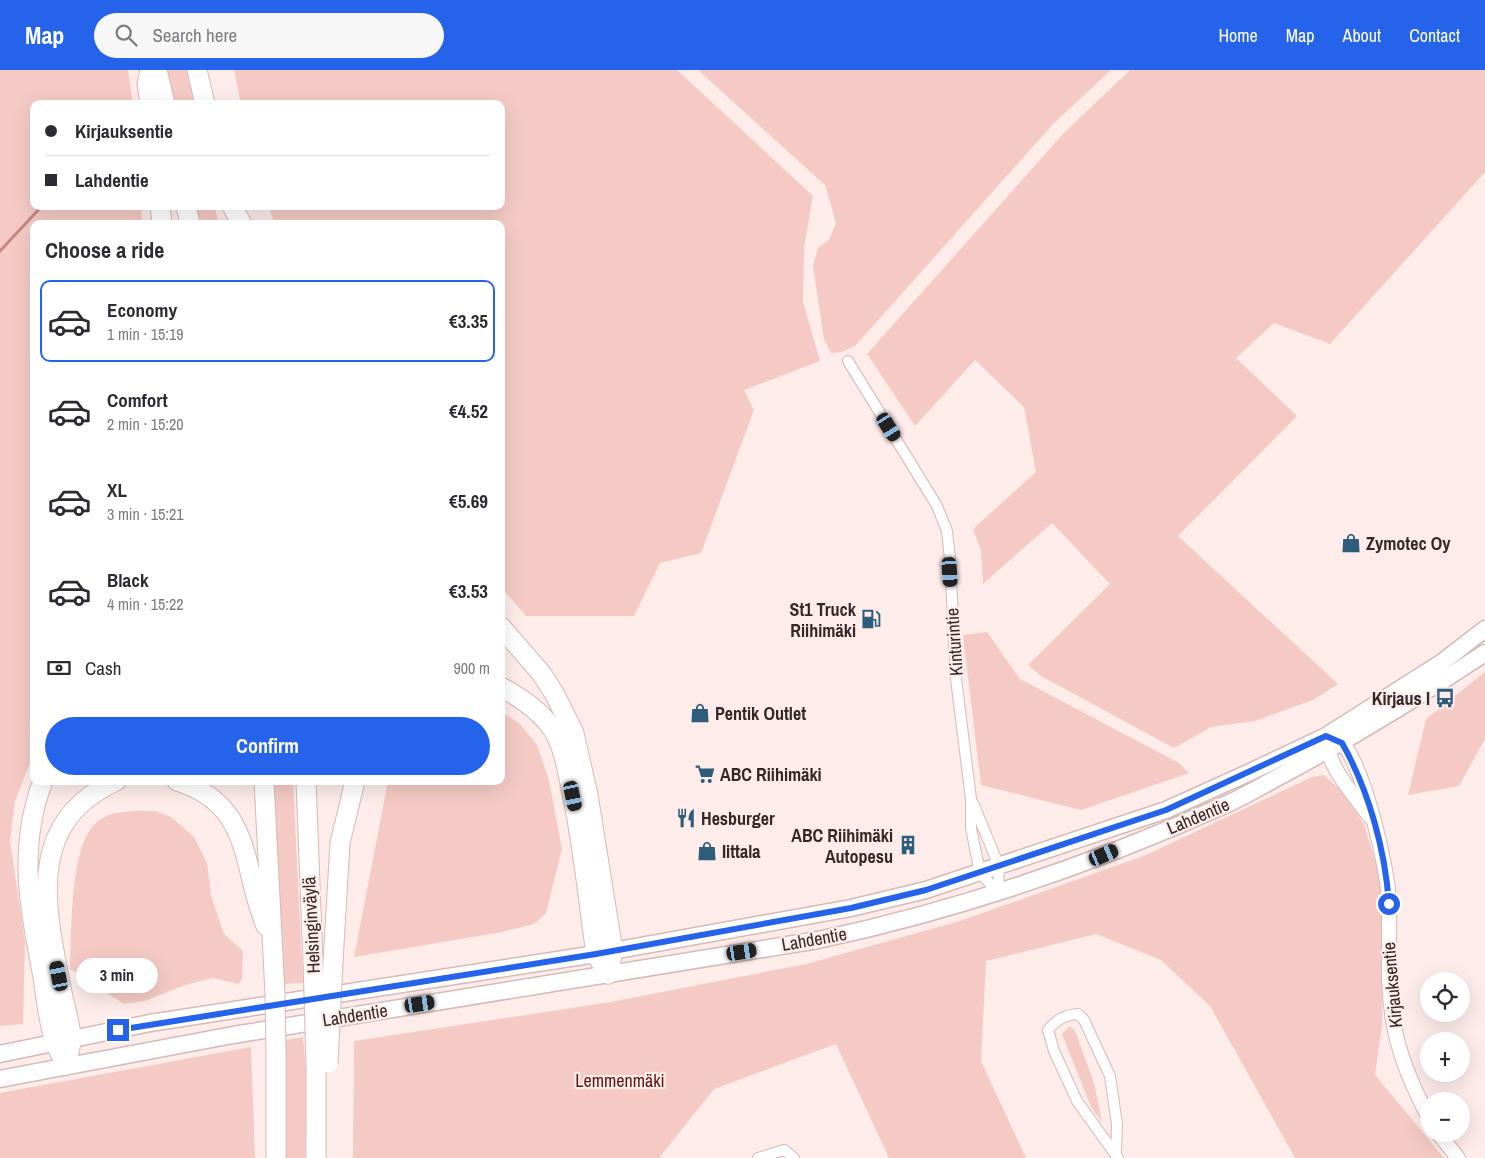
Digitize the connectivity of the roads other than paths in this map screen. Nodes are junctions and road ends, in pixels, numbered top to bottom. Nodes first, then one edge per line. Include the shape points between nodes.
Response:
1 (150, 70) edge
2 (157, 70) edge
3 (197, 70) edge
4 (150, 100) edge
5 (164, 100) edge
6 (203, 100) edge
7 (848, 361) dead end
8 (1485, 629) edge
9 (505, 632) edge
10 (1485, 653) edge
11 (505, 689) edge
12 (1326, 743) junction
13 (1342, 743) junction
14 (42, 785) edge
15 (109, 785) edge
16 (186, 785) edge
17 (264, 785) edge
18 (306, 785) edge
19 (354, 785) edge
20 (971, 799) junction
21 (1371, 818) junction
22 (999, 866) junction
23 (980, 873) junction
24 (998, 892) junction
25 (272, 942) junction
26 (605, 952) junction
27 (608, 974) junction
28 (63, 1040) junction
29 (0, 1054) edge
30 (322, 1063) junction
31 (66, 1065) junction
32 (0, 1079) edge
33 (1420, 1101) edge
34 (1445, 1142) edge
35 (1117, 1156) edge
36 (276, 1158) edge
37 (316, 1158) edge
38 (758, 1158) edge
39 (794, 1158) edge
40 (1458, 1158) edge

1 - 4 highway
2 - 5 highway
3 - 6 highway
7 - 20 street, Kinturintie via 933,498 947,531 958,697
8 - 12 main road, Lahdentie
9 - 26 highway via 541,673 574,733 588,795
10 - 13 main road, Lahdentie
11 - 26 highway via 526,702 548,722 566,761
12 - 13 main road, Lahdentie
12 - 21 street, Kirjauksentie via 1334,767
12 - 22 main road, Lahdentie via 1166,810
12 - 24 main road, Lahdentie via 1229,804 1088,862
13 - 21 street, Kirjauksentie via 1362,784
14 - 28 highway via 32,816 26,854 28,881 34,929
15 - 28 highway via 88,796 77,807 58,833 49,860 46,895
16 - 25 highway via 220,805 236,828 244,843 258,907
17 - 25 highway
18 - 30 highway, Helsinginväylä, bridge via 313,961
19 - 30 highway, bridge via 340,843 333,962
20 - 22 street, Kinturintie
20 - 23 street, Kinturintie via 971,828
21 - 33 street, Kirjauksentie via 1387,874 1387,960 1394,1025 1412,1086
22 - 23 main road, Lahdentie
22 - 24 street, Kinturintie
23 - 24 street
23 - 26 main road, Lahdentie via 851,908
24 - 27 main road, Lahdentie via 856,932
25 - 36 highway, bridge
26 - 27 highway
26 - 28 main road, Lahdentie via 150,1023
27 - 31 main road, Lahdentie
28 - 29 main road, Lahdentie
28 - 31 highway
30 - 37 highway, Helsinginväylä
31 - 32 main road, Lahdentie
34 - 40 street
35 - 35 street via 1117,1124 1110,1076 1084,1020 1078,1014 1068,1015 1056,1020 1048,1030 1054,1051 1076,1101
38 - 39 street via 784,1150

